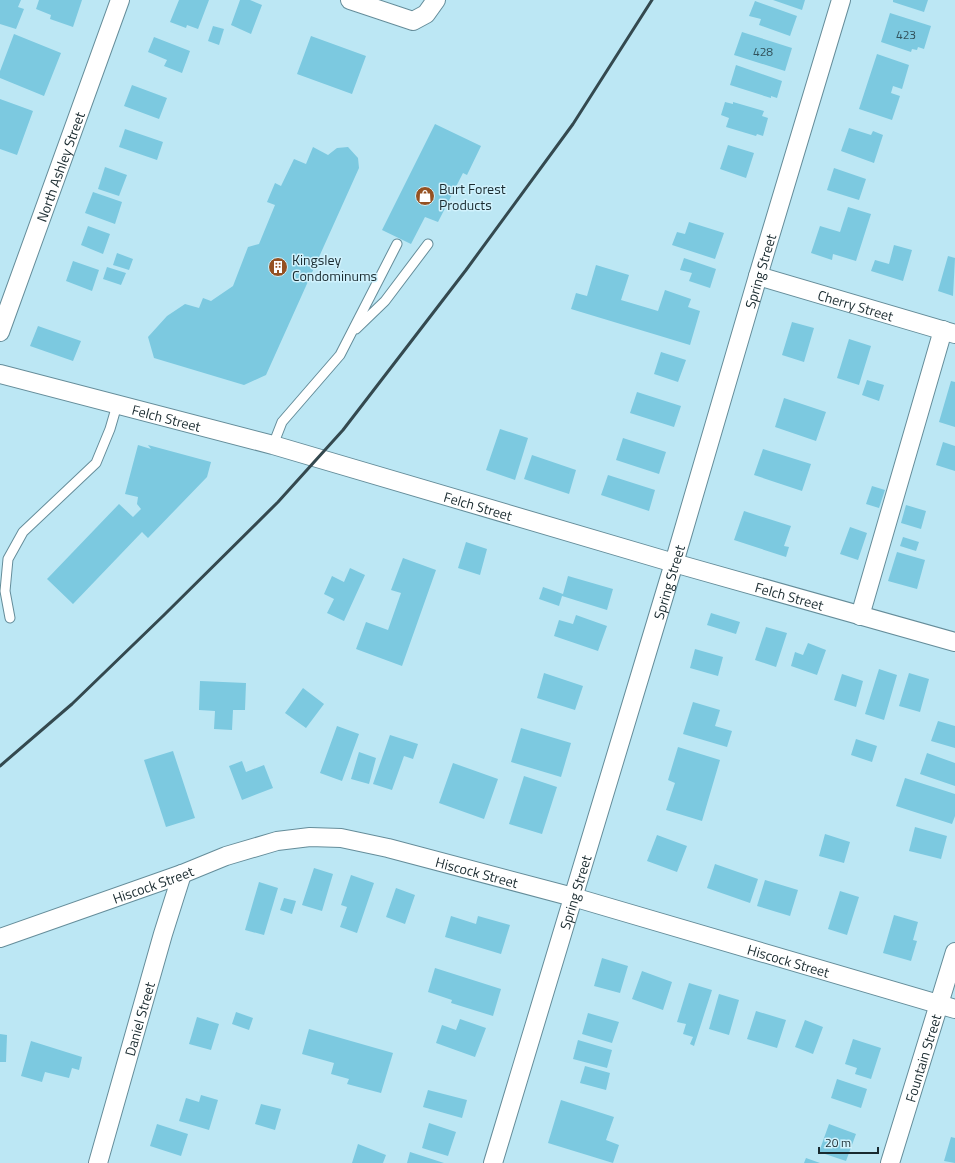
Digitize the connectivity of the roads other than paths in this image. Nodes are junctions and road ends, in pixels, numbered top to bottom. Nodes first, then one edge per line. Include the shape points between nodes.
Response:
1 (120, 0) edge
2 (350, 0) edge
3 (436, 0) edge
4 (841, 0) edge
5 (397, 244) dead end
6 (428, 244) dead end
7 (758, 276) junction
8 (0, 332) edge
9 (949, 332) edge
10 (351, 334) junction
11 (0, 374) edge
12 (117, 405) junction
13 (273, 446) junction
14 (674, 563) junction
15 (860, 616) junction
16 (10, 618) dead end
17 (955, 642) edge
18 (182, 874) junction
19 (573, 897) junction
20 (0, 938) edge
21 (955, 952) edge
22 (947, 1007) edge
23 (98, 1163) edge
24 (492, 1163) edge
25 (890, 1163) edge

1 - 8 street, North Ashley Street
2 - 3 street via 413,21 426,14
4 - 7 street, Spring Street
5 - 10 lane
6 - 10 lane via 386,301
7 - 9 street, Cherry Street
7 - 14 street, Spring Street
9 - 15 street
10 - 13 lane via 340,356 282,422
11 - 12 street, Felch Street
12 - 13 street, Felch Street
12 - 16 lane via 96,463 23,532 8,559 5,591
13 - 14 street, Felch Street
14 - 15 street, Felch Street
14 - 19 street, Spring Street
15 - 17 street, Felch Street
18 - 19 street, Hiscock Street via 226,856 277,841 310,837 341,838
18 - 20 street, Hiscock Street
18 - 23 street, Daniel Street
19 - 22 street, Hiscock Street
19 - 24 street, Spring Street
21 - 22 street, Fountain Street
22 - 25 street, Fountain Street

